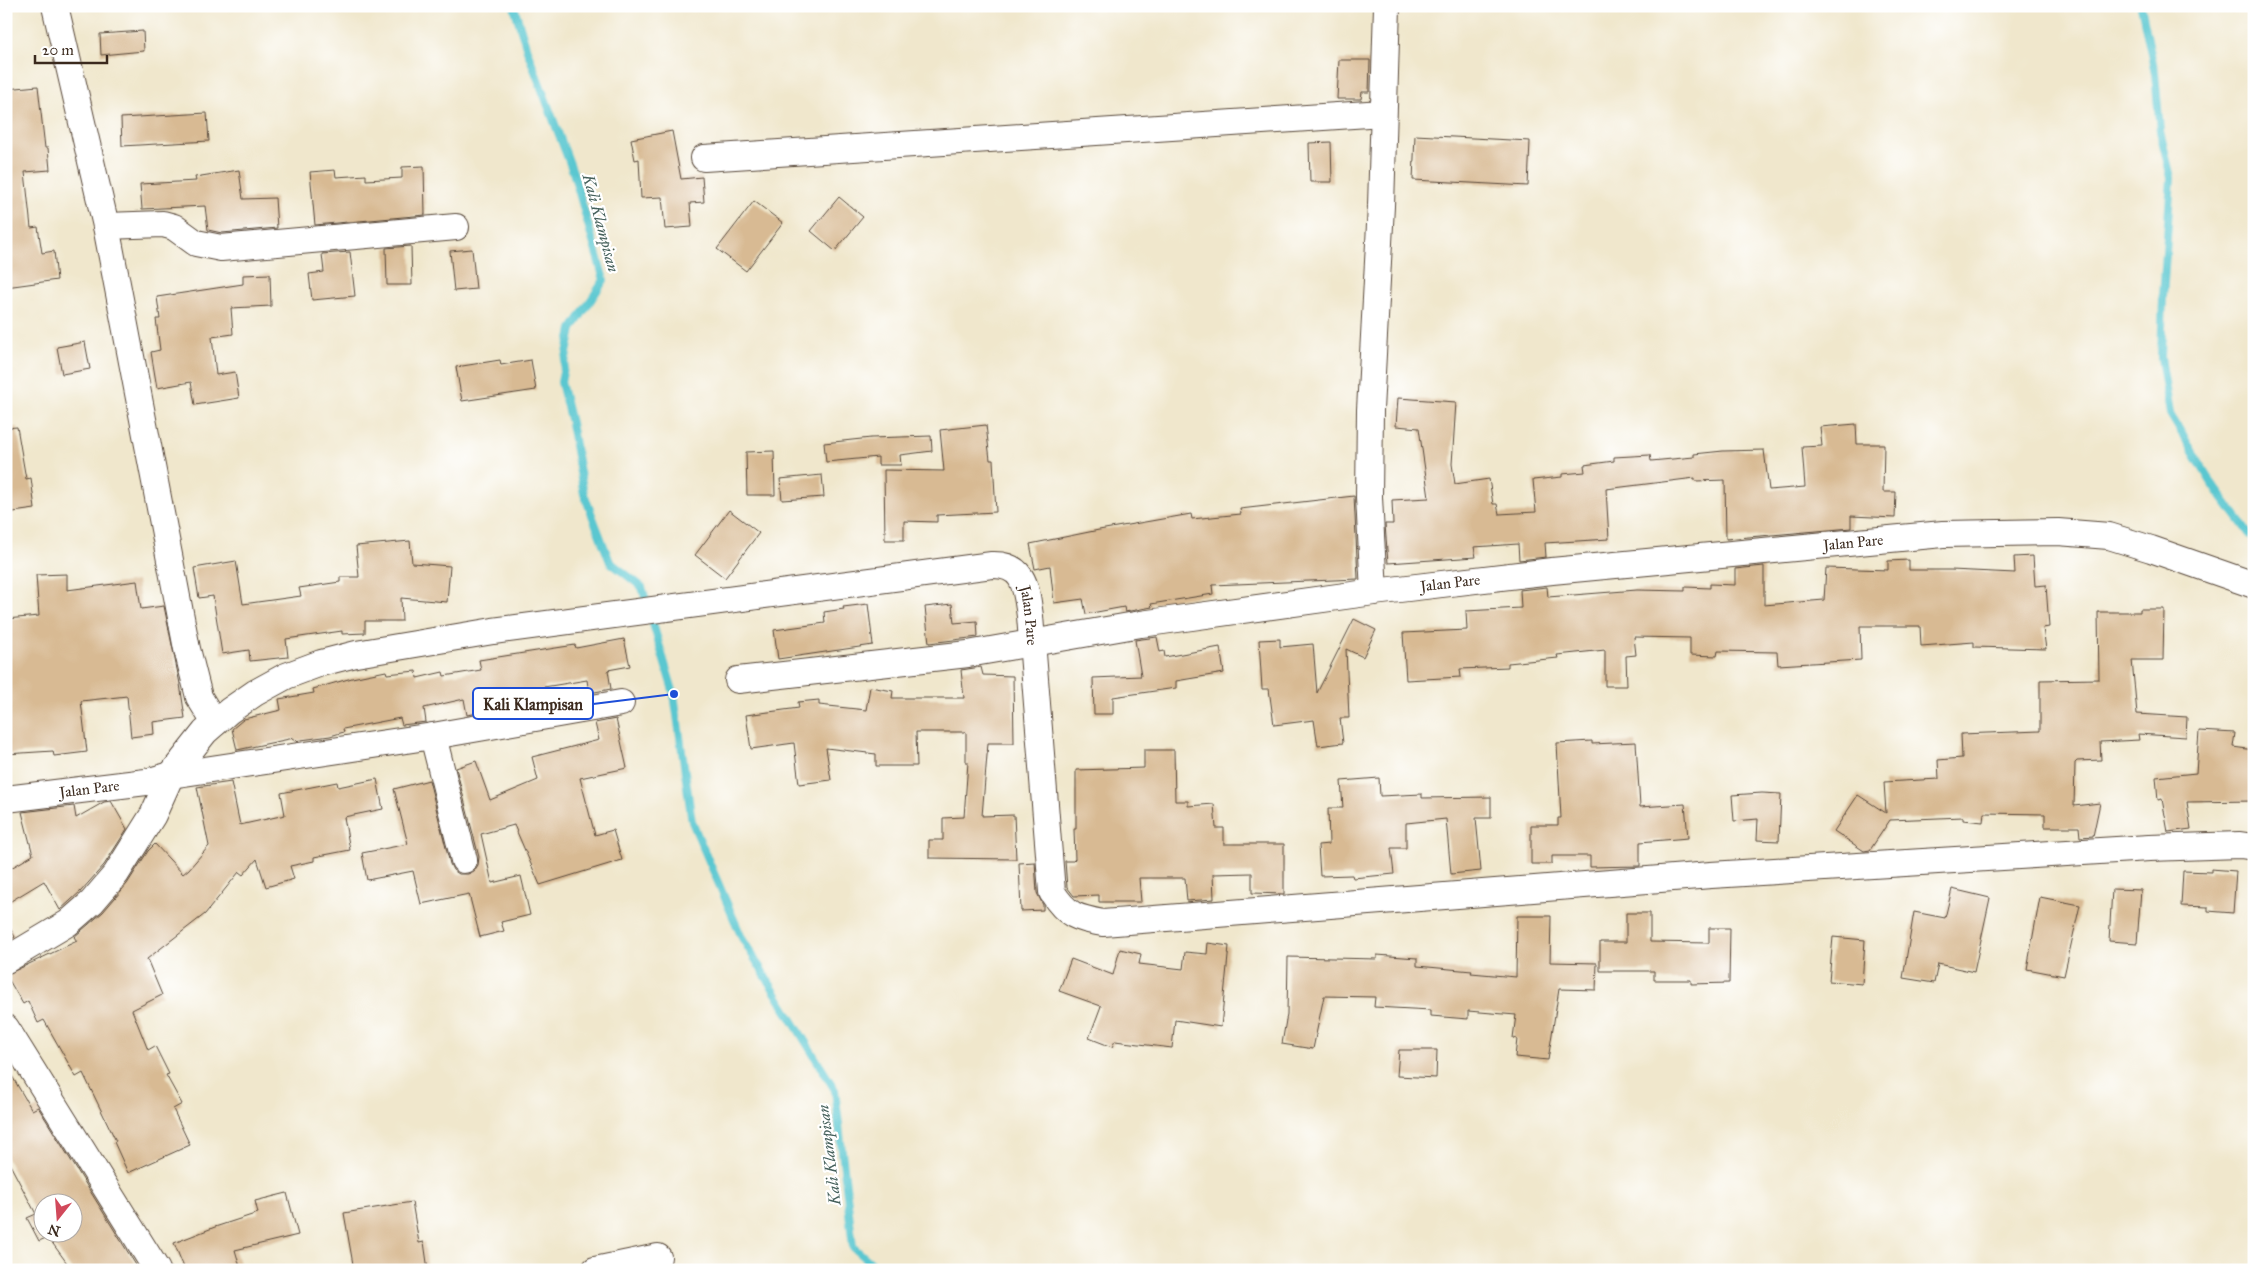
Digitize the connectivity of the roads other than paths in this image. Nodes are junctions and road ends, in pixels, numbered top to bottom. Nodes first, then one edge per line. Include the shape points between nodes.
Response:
1 (55, 6) edge
2 (1387, 6) edge
3 (1384, 113) junction
4 (704, 158) dead end
5 (106, 226) junction
6 (456, 227) dead end
7 (2253, 585) edge
8 (1374, 592) junction
9 (1032, 643) junction
10 (738, 680) dead end
11 (621, 703) dead end
12 (215, 723) junction
13 (433, 736) junction
14 (171, 775) junction
15 (6, 799) edge
16 (2254, 847) edge
17 (464, 860) dead end
18 (6, 960) edge
19 (6, 1028) edge
20 (658, 1257) dead end
21 (157, 1270) edge
22 (595, 1270) edge

1 - 5 street
2 - 3 street
3 - 4 street
3 - 8 street via 1370,410
5 - 6 street via 164,224 174,227 196,243 221,248
5 - 12 street via 187,649 200,697
7 - 8 street, Jalan Pare via 2109,536 2003,532 1943,534 1738,553
8 - 9 street, Jalan Pare via 1141,624
9 - 10 street via 968,654
9 - 12 street, Jalan Pare via 1022,577 1009,567 1000,565 616,614 356,654 278,681 254,693
9 - 16 street via 1052,892 1068,913 1103,923 1711,875 2149,848
11 - 13 street, Jalan Pare
12 - 14 street
13 - 14 street, Jalan Pare
13 - 17 street
14 - 15 street, Jalan Pare via 146,782
14 - 18 street via 138,842 92,902 68,922
19 - 21 street
20 - 22 street

